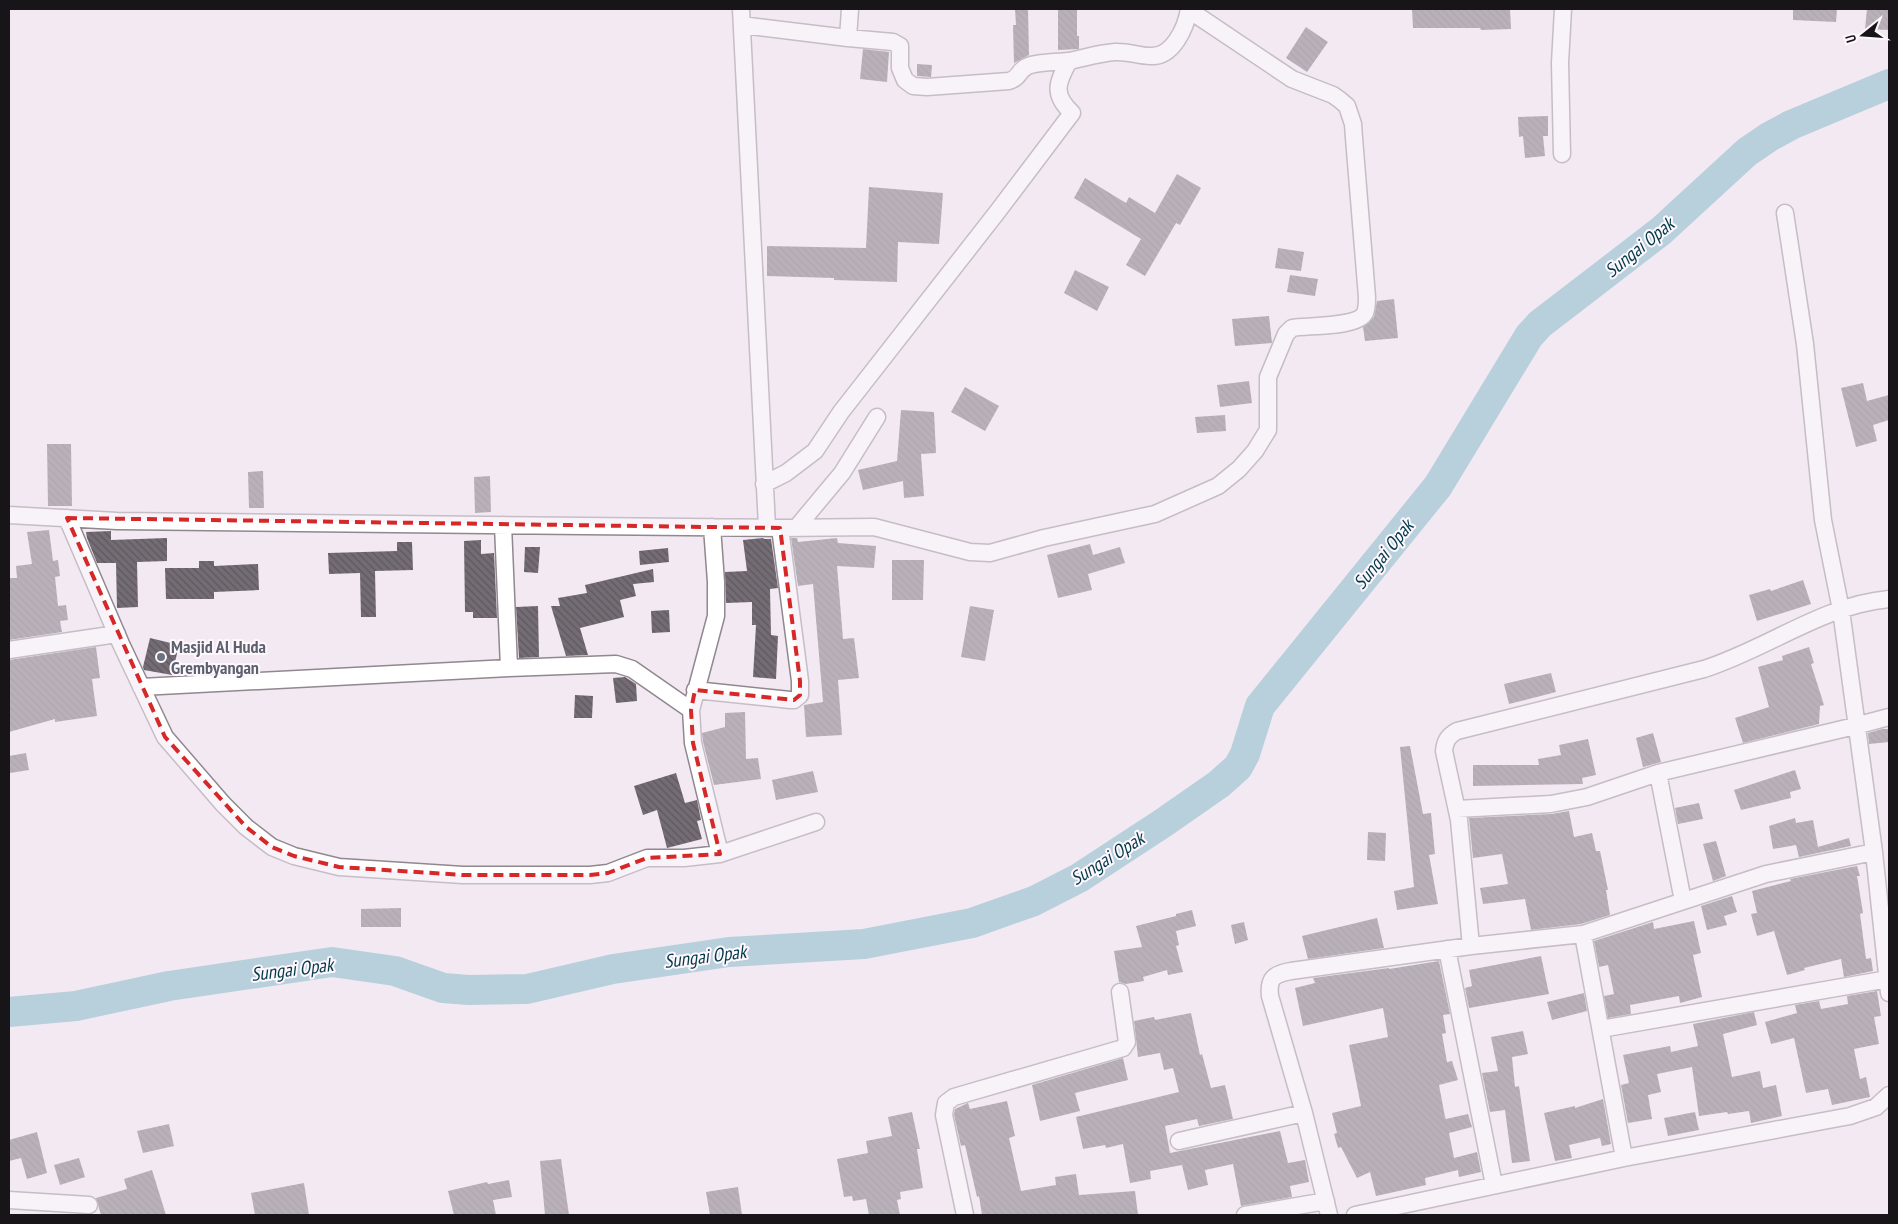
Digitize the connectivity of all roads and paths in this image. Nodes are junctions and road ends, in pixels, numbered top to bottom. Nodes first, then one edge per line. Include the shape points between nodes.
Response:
1 (741, 9) edge
2 (850, 9) edge
3 (1189, 9) edge
4 (1562, 9) edge
5 (742, 25) junction
6 (848, 38) junction
7 (1069, 61) junction
8 (1562, 154) dead end
9 (1785, 213) dead end
10 (877, 417) dead end
11 (764, 484) junction
12 (9, 515) edge
13 (67, 518) junction
14 (503, 525) junction
15 (712, 527) junction
16 (773, 527) junction
17 (797, 527) junction
18 (1889, 599) edge
19 (1841, 610) junction
20 (117, 634) junction
21 (9, 650) edge
22 (509, 668) junction
23 (141, 687) junction
24 (696, 690) junction
25 (691, 710) junction
26 (1889, 717) edge
27 (1855, 726) junction
28 (1658, 773) junction
29 (1457, 809) junction
30 (816, 822) dead end
31 (719, 849) junction
32 (1874, 852) junction
33 (1683, 901) junction
34 (1583, 934) junction
35 (1471, 946) junction
36 (1447, 949) junction
37 (1888, 986) edge
38 (1120, 992) dead end
39 (1601, 1030) junction
40 (1889, 1095) edge
41 (1304, 1113) junction
42 (1179, 1141) dead end
43 (1624, 1158) junction
44 (1494, 1185) junction
45 (9, 1200) edge
46 (89, 1205) dead end
47 (1327, 1208) edge
48 (966, 1215) edge
49 (1245, 1215) edge
50 (1355, 1215) edge

1 - 5 street
2 - 6 street
3 - 7 street via 1184,30 1166,52 1151,57 1116,52
3 - 17 street via 1292,79 1333,95 1347,106 1353,124 1368,297 1365,312 1352,322 1292,328 1282,343 1268,378 1268,430 1255,451 1218,486 1155,514 990,553 970,552 874,527
4 - 8 street
5 - 6 street
5 - 11 street
6 - 7 street via 893,42 900,46 900,68 905,80 913,86 1008,81 1017,78 1028,65
7 - 11 street via 1059,79 1058,96 1072,114 841,412 815,451 786,473
9 - 19 street via 1809,378 1823,520
10 - 17 street via 842,473
11 - 16 street
12 - 13 street
13 - 14 street
13 - 20 street
14 - 15 street
14 - 22 street
15 - 16 street
15 - 24 street via 716,616
16 - 17 street
16 - 24 street via 800,695 790,700
18 - 19 street
19 - 27 street
19 - 29 street via 1742,656 1704,669 1457,730 1449,736 1444,752
20 - 21 street
20 - 23 street
22 - 23 street
22 - 25 street via 624,665
23 - 31 street via 165,738 223,804 272,847 294,856 348,868 463,875 570,875 608,873 647,858 684,858
24 - 25 street
25 - 31 street via 693,743
26 - 27 street
27 - 28 street
27 - 32 street
28 - 29 street via 1578,799 1550,804
28 - 33 street
29 - 35 street
30 - 31 street
32 - 33 street via 1766,874
32 - 37 street
33 - 34 street
34 - 35 street
34 - 39 street
35 - 36 street
36 - 41 street via 1291,971 1274,977 1269,984 1270,996
36 - 44 street
37 - 39 street
38 - 48 street via 1127,1042 1123,1048 946,1102 944,1115
39 - 43 street
40 - 43 street via 1876,1107 1850,1116
41 - 42 street
41 - 47 street
43 - 44 street
44 - 50 street
45 - 46 street
47 - 49 street

